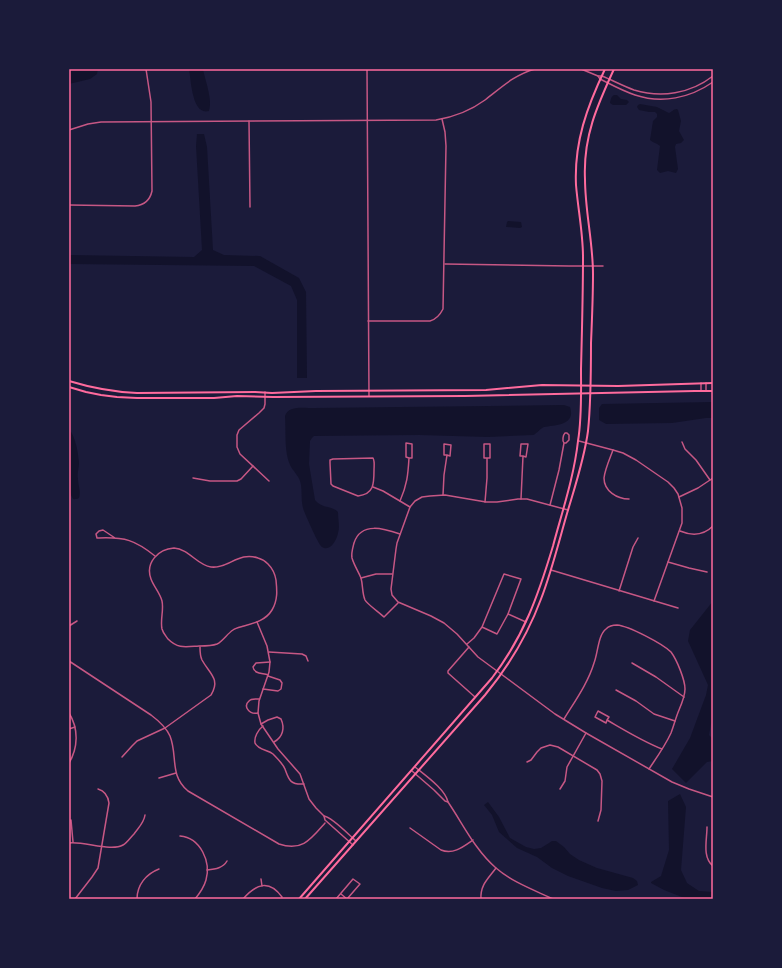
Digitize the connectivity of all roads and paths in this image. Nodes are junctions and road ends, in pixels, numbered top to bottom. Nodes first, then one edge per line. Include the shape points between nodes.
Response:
1 (146, 69) edge
2 (367, 69) edge
3 (523, 69) edge
4 (535, 69) edge
5 (581, 69) edge
6 (605, 69) edge
7 (614, 69) edge
8 (524, 72) junction
9 (598, 76) junction
10 (602, 76) junction
11 (713, 76) edge
12 (600, 79) junction
13 (610, 79) junction
14 (713, 82) edge
15 (608, 83) junction
16 (442, 119) junction
17 (249, 121) junction
18 (367, 121) junction
19 (151, 122) junction
20 (69, 130) edge
21 (69, 205) edge
22 (250, 207) dead end
23 (444, 264) junction
24 (583, 266) junction
25 (592, 266) junction
26 (603, 266) dead end
27 (368, 321) junction
28 (69, 382) edge
29 (701, 383) junction
30 (706, 383) junction
31 (713, 383) edge
32 (581, 385) junction
33 (591, 386) junction
34 (69, 387) edge
35 (369, 391) junction
36 (701, 391) junction
37 (706, 391) junction
38 (713, 391) edge
39 (265, 392) junction
40 (581, 393) junction
41 (590, 393) junction
42 (369, 396) junction
43 (265, 397) junction
44 (579, 441) junction
45 (586, 442) junction
46 (682, 442) dead end
47 (564, 443) junction
48 (613, 450) junction
49 (447, 455) junction
50 (523, 456) junction
51 (409, 458) junction
52 (487, 458) junction
53 (253, 466) junction
54 (192, 478) dead end
55 (713, 478) edge
56 (710, 480) junction
57 (269, 481) dead end
58 (373, 487) junction
59 (443, 495) junction
60 (679, 497) junction
61 (521, 499) junction
62 (629, 499) dead end
63 (400, 501) junction
64 (485, 502) junction
65 (550, 505) junction
66 (410, 507) junction
67 (563, 508) junction
68 (568, 510) junction
69 (713, 526) edge
70 (680, 531) junction
71 (400, 534) junction
72 (115, 538) junction
73 (638, 538) dead end
74 (156, 556) junction
75 (668, 562) junction
76 (551, 570) junction
77 (707, 572) dead end
78 (392, 574) junction
79 (361, 578) junction
80 (619, 590) junction
81 (654, 601) junction
82 (398, 602) junction
83 (678, 608) dead end
84 (508, 614) junction
85 (77, 621) dead end
86 (257, 622) junction
87 (526, 622) junction
88 (69, 626) edge
89 (482, 627) junction
90 (467, 644) junction
91 (200, 646) junction
92 (469, 647) junction
93 (269, 652) junction
94 (69, 660) edge
95 (308, 661) dead end
96 (270, 662) junction
97 (632, 663) dead end
98 (497, 672) junction
99 (268, 675) junction
100 (501, 675) junction
101 (262, 689) junction
102 (616, 690) dead end
103 (684, 697) junction
104 (476, 698) junction
105 (259, 699) junction
106 (69, 713) edge
107 (258, 713) junction
108 (563, 720) junction
109 (607, 720) junction
110 (675, 721) junction
111 (262, 725) junction
112 (75, 727) junction
113 (165, 728) junction
114 (69, 729) edge
115 (586, 734) junction
116 (273, 743) junction
117 (662, 749) junction
118 (574, 756) junction
119 (122, 757) dead end
120 (527, 762) dead end
121 (69, 763) edge
122 (415, 767) junction
123 (649, 769) junction
124 (419, 770) junction
125 (412, 771) junction
126 (176, 773) junction
127 (415, 774) junction
128 (159, 778) dead end
129 (304, 784) junction
130 (98, 789) dead end
131 (560, 789) dead end
132 (713, 797) edge
133 (448, 802) junction
134 (145, 815) dead end
135 (324, 816) junction
136 (71, 820) dead end
137 (598, 820) dead end
138 (325, 823) dead end
139 (707, 827) dead end
140 (410, 828) dead end
141 (180, 836) dead end
142 (352, 838) junction
143 (473, 840) junction
144 (356, 841) junction
145 (73, 842) junction
146 (350, 842) junction
147 (69, 843) edge
148 (353, 845) junction
149 (102, 846) junction
150 (227, 861) dead end
151 (713, 866) edge
152 (496, 868) junction
153 (159, 869) dead end
154 (207, 870) junction
155 (261, 879) dead end
156 (262, 886) junction
157 (341, 894) junction
158 (282, 897) dead end
159 (547, 898) edge
160 (75, 899) edge
161 (137, 899) edge
162 (195, 899) edge
163 (244, 899) edge
164 (299, 899) edge
165 (306, 899) edge
166 (336, 899) edge
167 (347, 899) edge
168 (481, 899) edge
169 (553, 899) edge

1 - 19 street
2 - 18 street
3 - 8 street
4 - 8 street
5 - 9 street
6 - 10 main road
7 - 13 main road
8 - 16 street via 471,108
9 - 10 street
9 - 12 street
10 - 12 main road
10 - 13 street
11 - 13 street via 689,90 666,94 641,92
12 - 15 street
12 - 24 main road via 586,114 577,154 576,184
13 - 15 main road
14 - 15 street via 687,96 672,99 651,99
15 - 25 main road via 593,119 585,158
16 - 18 street
16 - 23 street via 446,144
17 - 18 street
17 - 19 street
17 - 22 street
18 - 27 street
19 - 20 street via 94,123
19 - 21 street via 152,191 147,201 136,206
23 - 24 street
23 - 27 street via 443,306 437,318 429,321
24 - 25 street
24 - 32 main road
25 - 26 street
25 - 33 main road
27 - 35 street
28 - 39 main road via 102,390 127,392
29 - 30 main road
29 - 33 main road
29 - 36 street
30 - 31 main road
30 - 37 street
32 - 33 main road
32 - 35 main road via 542,385 486,390
32 - 40 main road
33 - 41 main road
34 - 43 main road via 122,398
35 - 39 main road
35 - 42 street
36 - 37 main road
36 - 41 main road
37 - 38 main road
39 - 43 street
40 - 41 main road
40 - 42 main road
40 - 44 main road
41 - 45 main road
42 - 43 main road
43 - 53 street via 263,409 239,430 236,440 237,450
44 - 45 street
44 - 67 main road
45 - 48 street
45 - 68 main road
46 - 56 street
47 - 47 street via 563,435 567,433 570,435
47 - 65 street
48 - 60 street via 629,456 656,473 671,485
48 - 62 street via 605,483 612,494
49 - 49 street via 450,456 451,445 444,444 444,455
49 - 59 street
50 - 50 street via 520,456 521,444 528,444 526,457
50 - 61 street
51 - 51 street via 412,458 412,444 406,444 406,457
51 - 63 street via 408,476
52 - 52 street via 484,458 484,444 490,444 490,458
52 - 64 street
53 - 54 street via 237,481
53 - 57 street
55 - 56 street
56 - 60 street
58 - 58 street via 373,458 330,460 333,486 358,496 370,492
58 - 63 street
59 - 64 street
59 - 66 street via 422,497
60 - 70 street via 683,513
61 - 64 street
61 - 65 street
63 - 66 street
65 - 67 street
66 - 71 street
67 - 68 street
67 - 87 main road via 542,584
68 - 76 main road
69 - 70 street via 697,534
70 - 75 street
71 - 78 street
71 - 79 street via 378,528 369,529 359,535 354,542 352,556
72 - 72 street via 97,538 96,534 103,530
72 - 74 street via 137,543
73 - 80 street
74 - 86 street via 163,550 180,548 211,567 247,556 266,562 275,574 277,598 270,613
74 - 91 street via 150,574 162,600 163,632 177,646
75 - 77 street
75 - 81 street
76 - 80 street
76 - 100 main road via 533,619 520,646
78 - 79 street
78 - 82 street via 391,592
79 - 82 street via 366,600 384,617
80 - 81 street
81 - 83 street
82 - 90 street via 441,621
84 - 87 street
84 - 89 street via 497,634
84 - 89 street via 521,578 504,574
85 - 88 street
86 - 91 street via 234,629 215,645
86 - 93 street
87 - 98 main road
89 - 90 street
90 - 92 street
91 - 113 street via 202,659 214,680 213,691 210,696
92 - 98 street
92 - 104 street via 448,673
93 - 95 street via 302,654
93 - 96 street
94 - 113 street via 157,719
96 - 99 street
96 - 99 street via 256,663 253,667 255,672
97 - 103 street
98 - 100 street
98 - 104 main road
99 - 101 street
99 - 101 street via 280,680 281,689
100 - 108 street
100 - 124 main road
101 - 105 street
102 - 110 street via 654,714
103 - 108 street via 684,681 671,652 638,631 619,625 612,626 605,629 602,634 588,680
103 - 110 street
104 - 122 main road
105 - 107 street
105 - 107 street via 247,703 249,711 253,714
106 - 112 street
107 - 111 street
108 - 115 street
109 - 109 street via 609,718 598,711 595,717 606,723
109 - 117 street via 640,740
110 - 117 street
111 - 116 street
111 - 116 street via 268,720 281,718 282,734
111 - 129 street via 255,738 257,746 276,757 290,780
112 - 114 street
112 - 121 street via 76,744
113 - 119 street via 137,741
113 - 126 street via 170,736
115 - 118 street
115 - 123 street
116 - 129 street via 300,774
117 - 123 street
118 - 120 street via 556,746 547,745 538,750
118 - 131 street via 567,767 565,781
118 - 137 street via 597,770 602,778 601,812
122 - 124 street
122 - 125 main road
123 - 132 street via 672,782
124 - 127 main road
124 - 133 street via 440,789
125 - 127 street
125 - 142 main road
126 - 128 street
126 - 138 street via 179,782 188,791 279,844 292,847 306,843
127 - 133 street
127 - 144 main road
129 - 135 street via 311,801
130 - 149 street via 105,793 109,801
133 - 143 street
134 - 149 street via 143,823 125,843 111,848
135 - 142 street
135 - 146 street via 325,820
136 - 145 street
139 - 151 street via 706,857
140 - 143 street via 446,852 456,850
141 - 154 street via 190,839 200,848
142 - 144 street
142 - 146 main road
143 - 152 street
144 - 148 main road
145 - 147 street
145 - 149 street
146 - 148 street
146 - 164 main road
148 - 165 main road
149 - 160 street via 96,872
150 - 154 street via 220,868
152 - 159 street
152 - 168 street via 483,885
153 - 161 street via 149,874 141,884
154 - 162 street via 203,889
155 - 156 street
156 - 158 street via 275,889
156 - 163 street via 256,887
157 - 166 street
157 - 167 street
157 - 167 street via 353,879 360,884
159 - 169 street

